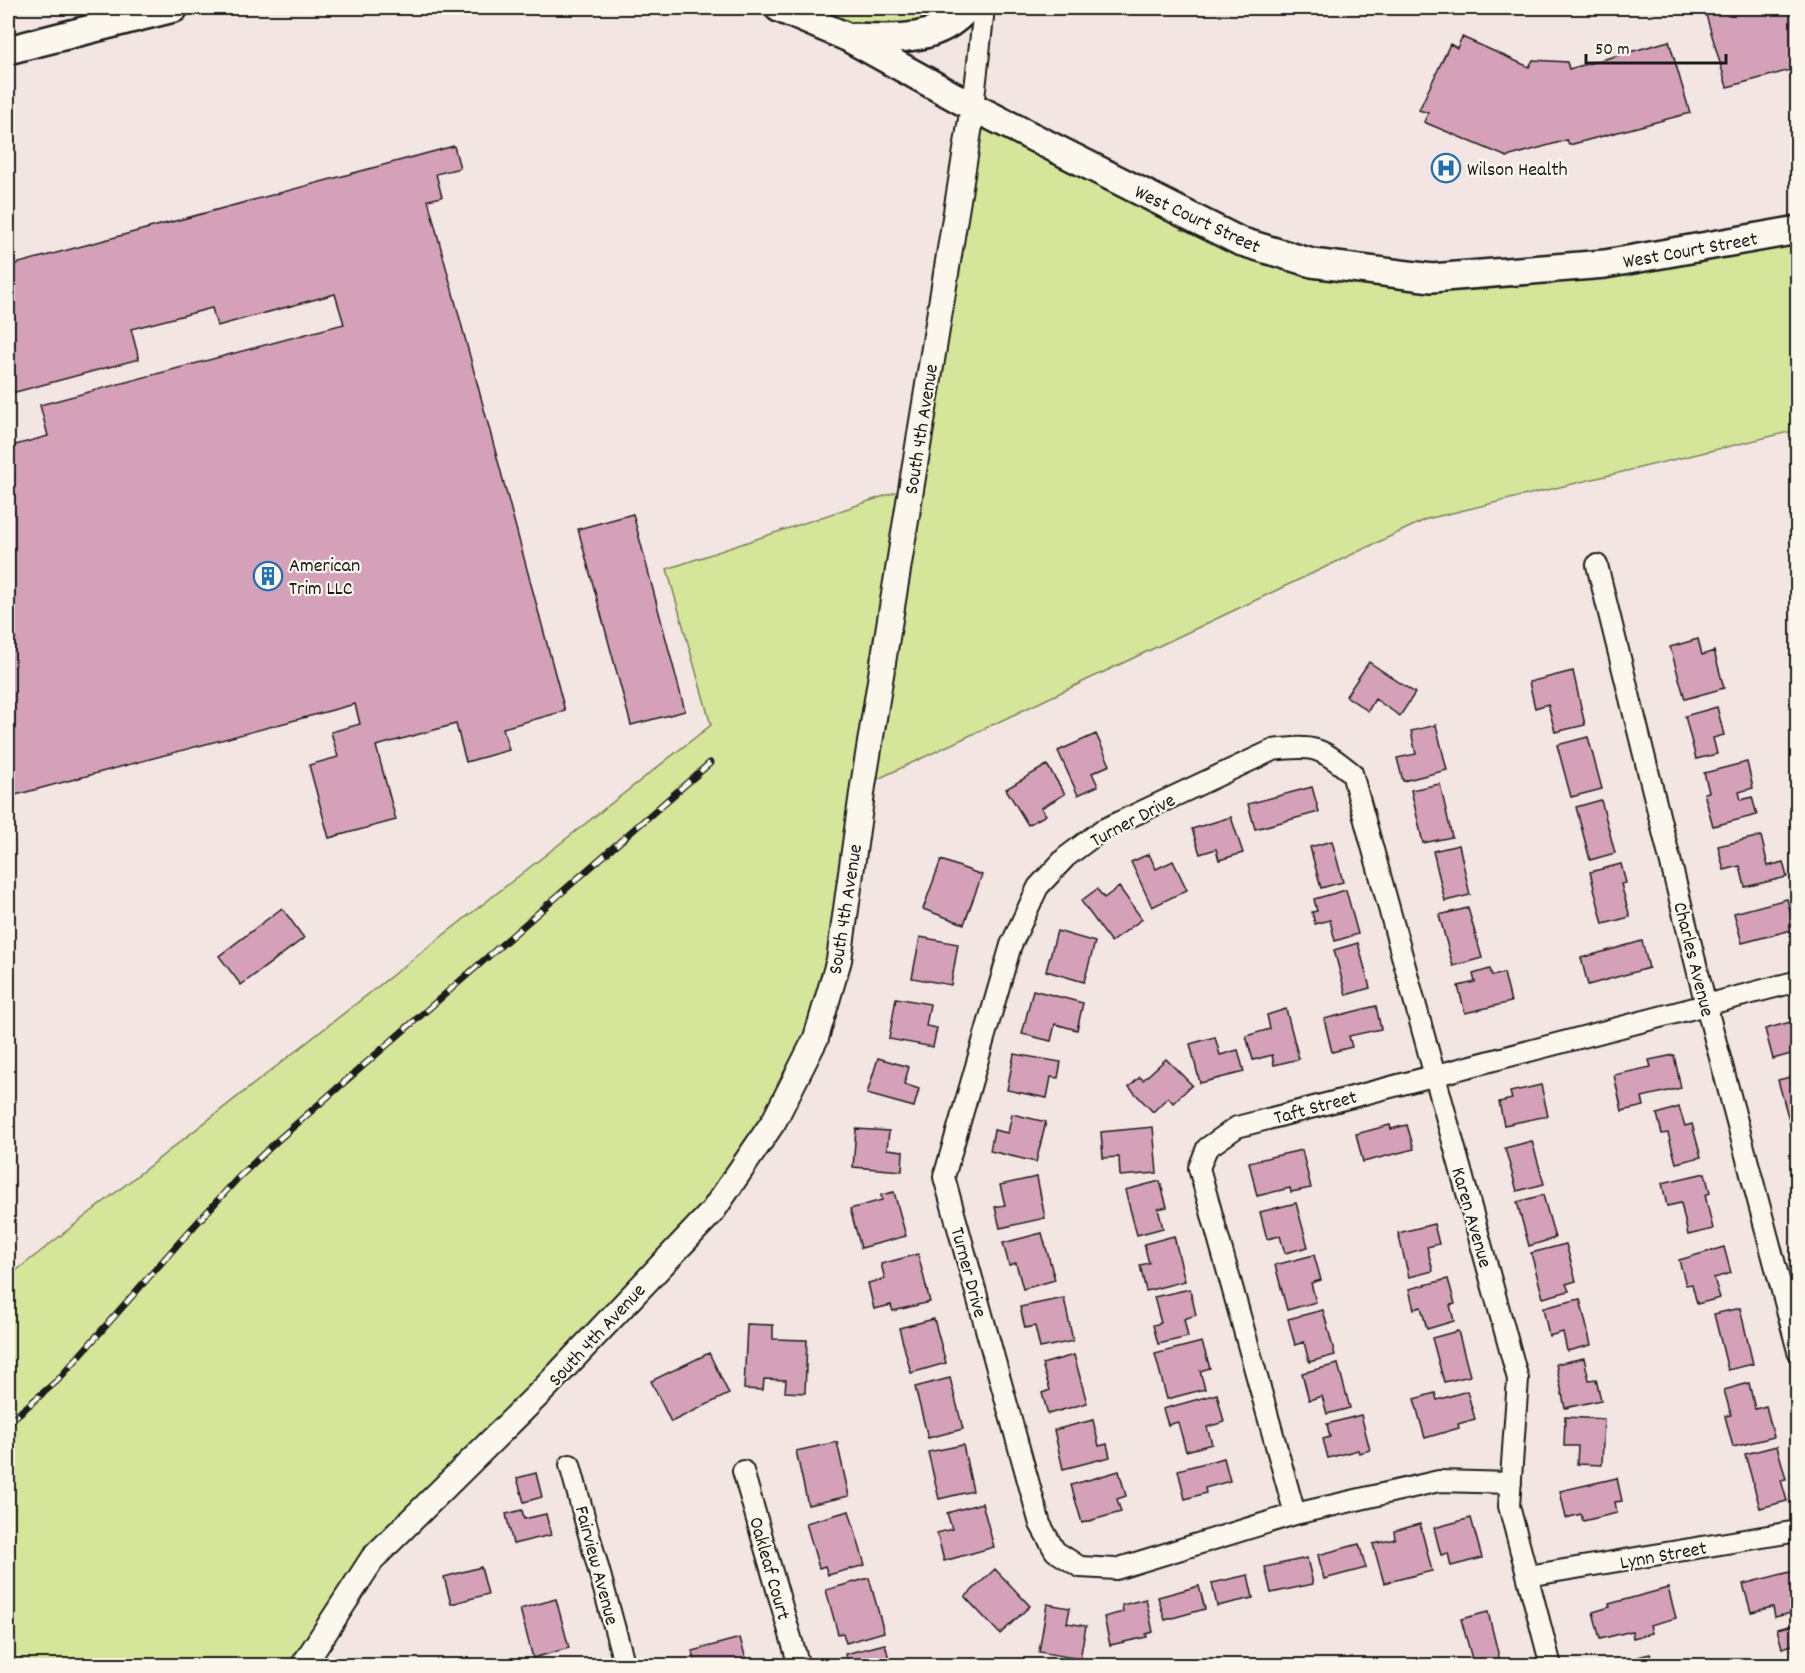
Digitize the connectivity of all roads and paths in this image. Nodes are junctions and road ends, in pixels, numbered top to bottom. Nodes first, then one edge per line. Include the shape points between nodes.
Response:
1 (174, 8) edge
2 (779, 8) edge
3 (968, 8) edge
4 (984, 8) edge
5 (847, 37) junction
6 (8, 50) edge
7 (973, 107) junction
8 (1797, 230) edge
9 (1597, 565) dead end
10 (1352, 773) joint
11 (1797, 981) edge
12 (1706, 1005) junction
13 (1433, 1076) junction
14 (1797, 1351) edge
15 (570, 1465) dead end
16 (743, 1471) dead end
17 (1511, 1484) junction
18 (1295, 1514) junction
19 (1797, 1531) edge
20 (1528, 1576) junction
21 (303, 1665) edge
22 (625, 1665) edge
23 (799, 1665) edge
24 (1551, 1665) edge

1 - 6 main road
2 - 5 main road, West Court Street
3 - 5 main road via 937,31 901,39
4 - 7 street, South 4th Avenue
5 - 7 main road, West Court Street
7 - 8 main road, West Court Street via 1239,241 1312,264 1432,278 1605,264
7 - 21 street, South 4th Avenue via 863,786 839,960 816,1038 774,1121 712,1212 546,1388 373,1558
9 - 12 street, Charles Avenue
10 - 13 street, Karen Avenue
10 - 18 street, Turner Drive via 1324,751 1301,747 1273,750 1102,830 1066,857 1038,887 1011,945 944,1177 1040,1524 1055,1551 1080,1567 1116,1569
11 - 12 street, Taft Street
12 - 13 street, Taft Street
12 - 14 street, Charles Avenue
13 - 17 street, Karen Avenue via 1518,1379
13 - 18 street, Taft Street via 1237,1127 1207,1148 1199,1168
15 - 22 street, Fairview Avenue
16 - 23 street, Oakleaf Court
17 - 18 street, Turner Drive via 1440,1481
17 - 20 street, Karen Avenue via 1509,1506
19 - 20 street, Lynn Street
20 - 24 street, Karen Avenue

